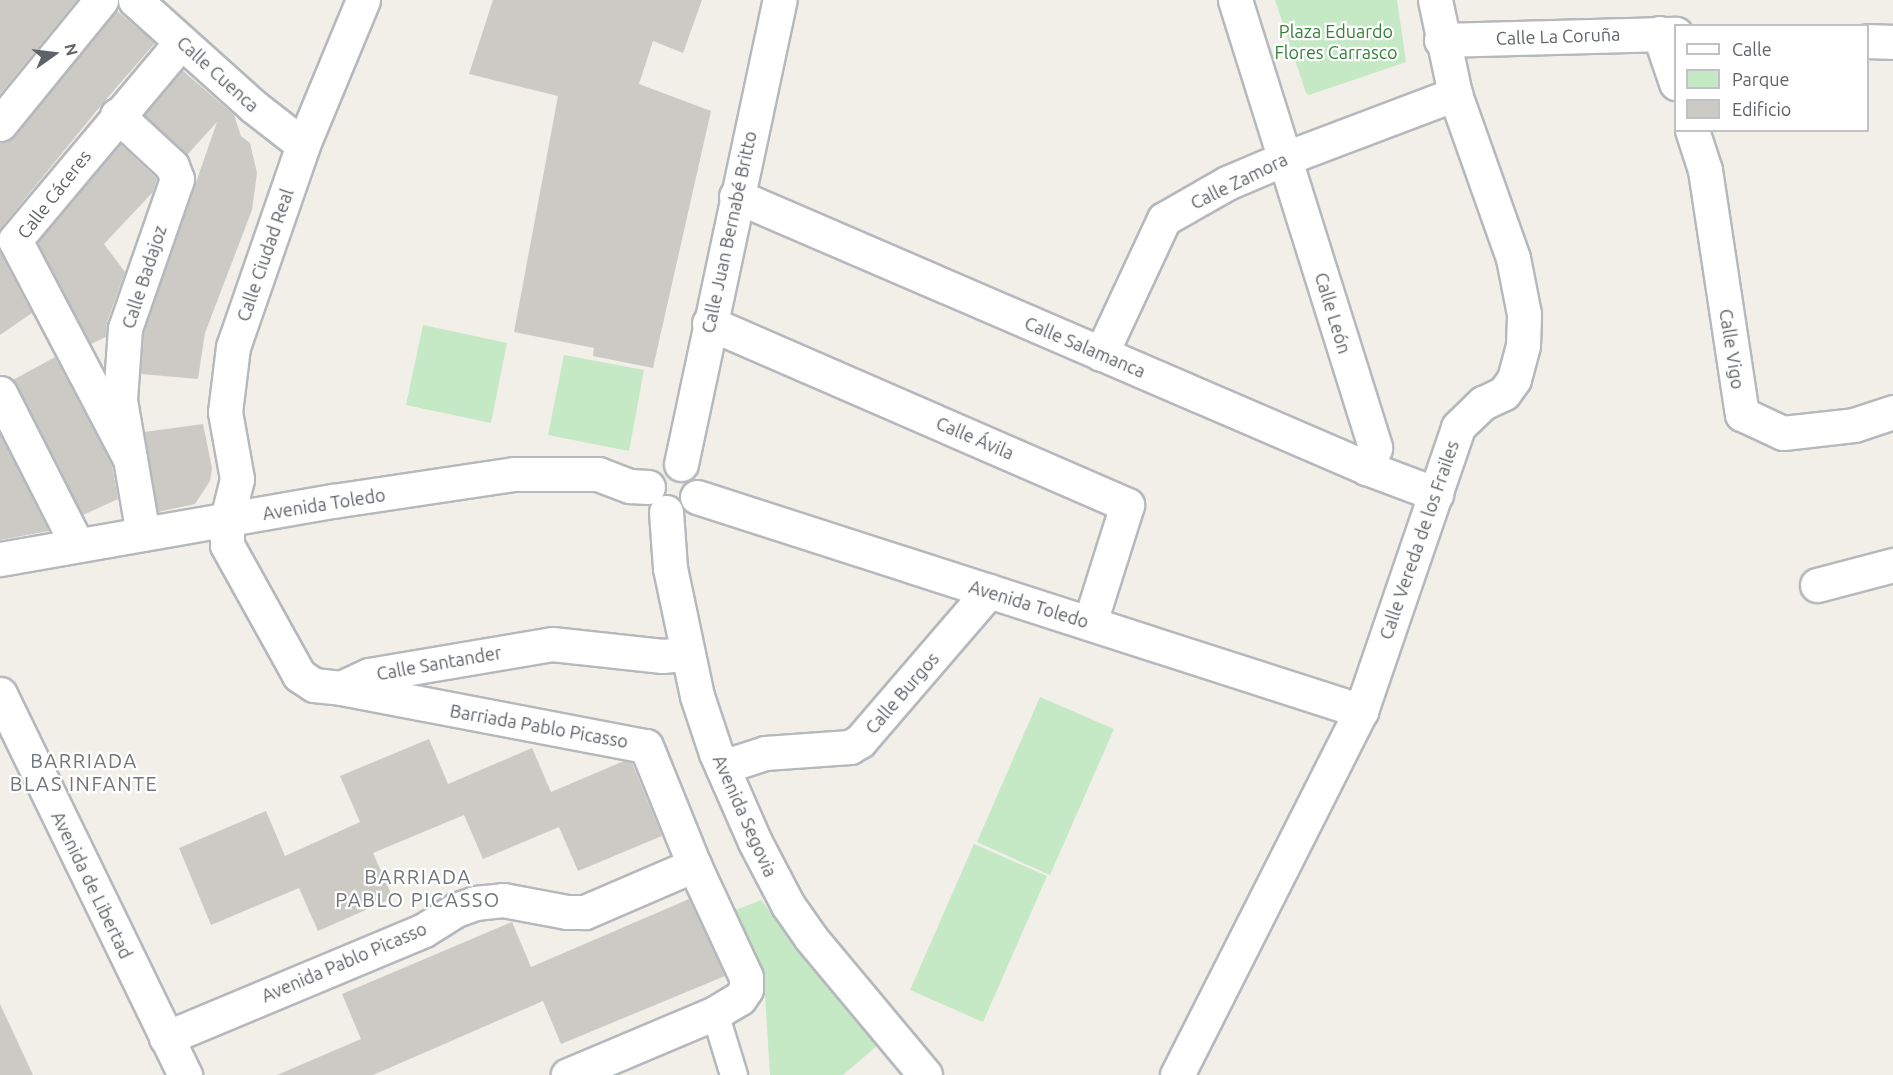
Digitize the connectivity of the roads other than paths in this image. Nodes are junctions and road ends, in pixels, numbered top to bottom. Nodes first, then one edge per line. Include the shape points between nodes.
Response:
1 (101, 0) edge
2 (135, 0) edge
3 (363, 0) edge
4 (780, 0) edge
5 (1235, 0) edge
6 (1435, 0) edge
7 (1667, 34) edge
8 (1441, 40) junction
9 (1869, 41) edge
10 (181, 42) junction
11 (1893, 42) edge
12 (1674, 72) edge
13 (1455, 94) junction
14 (117, 116) junction
15 (0, 124) edge
16 (1693, 132) edge
17 (303, 145) junction
18 (1286, 158) junction
19 (736, 195) junction
20 (709, 323) junction
21 (1101, 354) junction
22 (0, 393) edge
23 (1893, 412) edge
24 (130, 459) junction
25 (681, 464) junction
26 (1367, 468) junction
27 (1436, 494) junction
28 (697, 497) junction
29 (657, 499) junction
30 (227, 519) junction
31 (143, 534) junction
32 (77, 545) junction
33 (0, 559) edge
34 (1893, 565) edge
35 (1817, 585) dead end
36 (989, 591) junction
37 (1090, 622) junction
38 (687, 654) junction
39 (341, 688) junction
40 (0, 694) edge
41 (1361, 711) junction
42 (722, 767) junction
43 (694, 866) junction
44 (715, 1013) junction
45 (166, 1038) junction
46 (918, 1066) edge
47 (185, 1075) edge
48 (568, 1075) edge
49 (734, 1075) edge
50 (1177, 1075) edge

1 - 15 street
2 - 10 street, Calle Cuenca
3 - 17 street, Calle Ciudad Real
4 - 19 street, Calle Juan Bernabé Britto
5 - 18 street
6 - 8 street, Calle Vereda de los Frailes
7 - 8 street, Calle La Coruña
7 - 12 street
8 - 13 street, Calle Vereda de los Frailes
9 - 11 street
10 - 14 street, Calle Cáceres
10 - 17 street, Calle Cuenca
13 - 18 street, Calle Zamora
13 - 27 street, Calle Vereda de los Frailes via 1513,258 1524,314 1523,345 1514,379 1504,393 1484,403 1458,427
14 - 24 street, Calle Badajoz via 172,166 177,179 124,328 120,400
14 - 24 street, Calle Cáceres via 15,240
16 - 23 street, Calle Vigo via 1705,170 1742,414 1783,433 1854,425
17 - 30 street, Calle Ciudad Real via 233,346 225,412 237,479
18 - 21 street, Calle Zamora via 1227,183 1164,219
18 - 26 street, Calle León via 1375,448
19 - 20 street, Calle Juan Bernabé Britto
19 - 21 street, Calle Salamanca
20 - 25 street, Calle Juan Bernabé Britto
20 - 37 street, Calle Ávila via 1127,505
21 - 26 street, Calle Salamanca
22 - 32 street
24 - 31 street, Calle Badajoz
25 - 28 street via 694,473
25 - 29 street via 666,464 653,472
26 - 27 street, Calle Salamanca
27 - 41 street, Calle Vereda de los Frailes
28 - 29 street via 681,512
28 - 36 street, Avenida Toledo
29 - 30 street, Avenida Toledo via 598,474 514,474
29 - 38 street, Avenida Segovia
30 - 31 street, Avenida Toledo
30 - 39 street via 228,545 299,675 314,685
31 - 32 street, Avenida Toledo
32 - 33 street, Avenida Toledo
34 - 35 street
36 - 37 street, Avenida Toledo
36 - 42 street, Calle Burgos via 860,741 850,747 765,753
37 - 41 street, Avenida Toledo
38 - 39 street, Calle Santander via 662,656 552,644 369,675
38 - 42 street, Avenida Segovia via 696,696
39 - 43 street, Barriada Pablo Picasso via 646,746
40 - 45 street, Avenida de Libertad
41 - 50 street, Calle Vereda de los Frailes
42 - 46 street, Avenida Segovia via 788,905
43 - 44 street via 746,977 746,989 740,998
43 - 45 street, Avenida Pablo Picasso via 585,912 503,900 476,903 456,910 424,930
44 - 48 street
44 - 49 street
45 - 47 street, Avenida de Libertad

